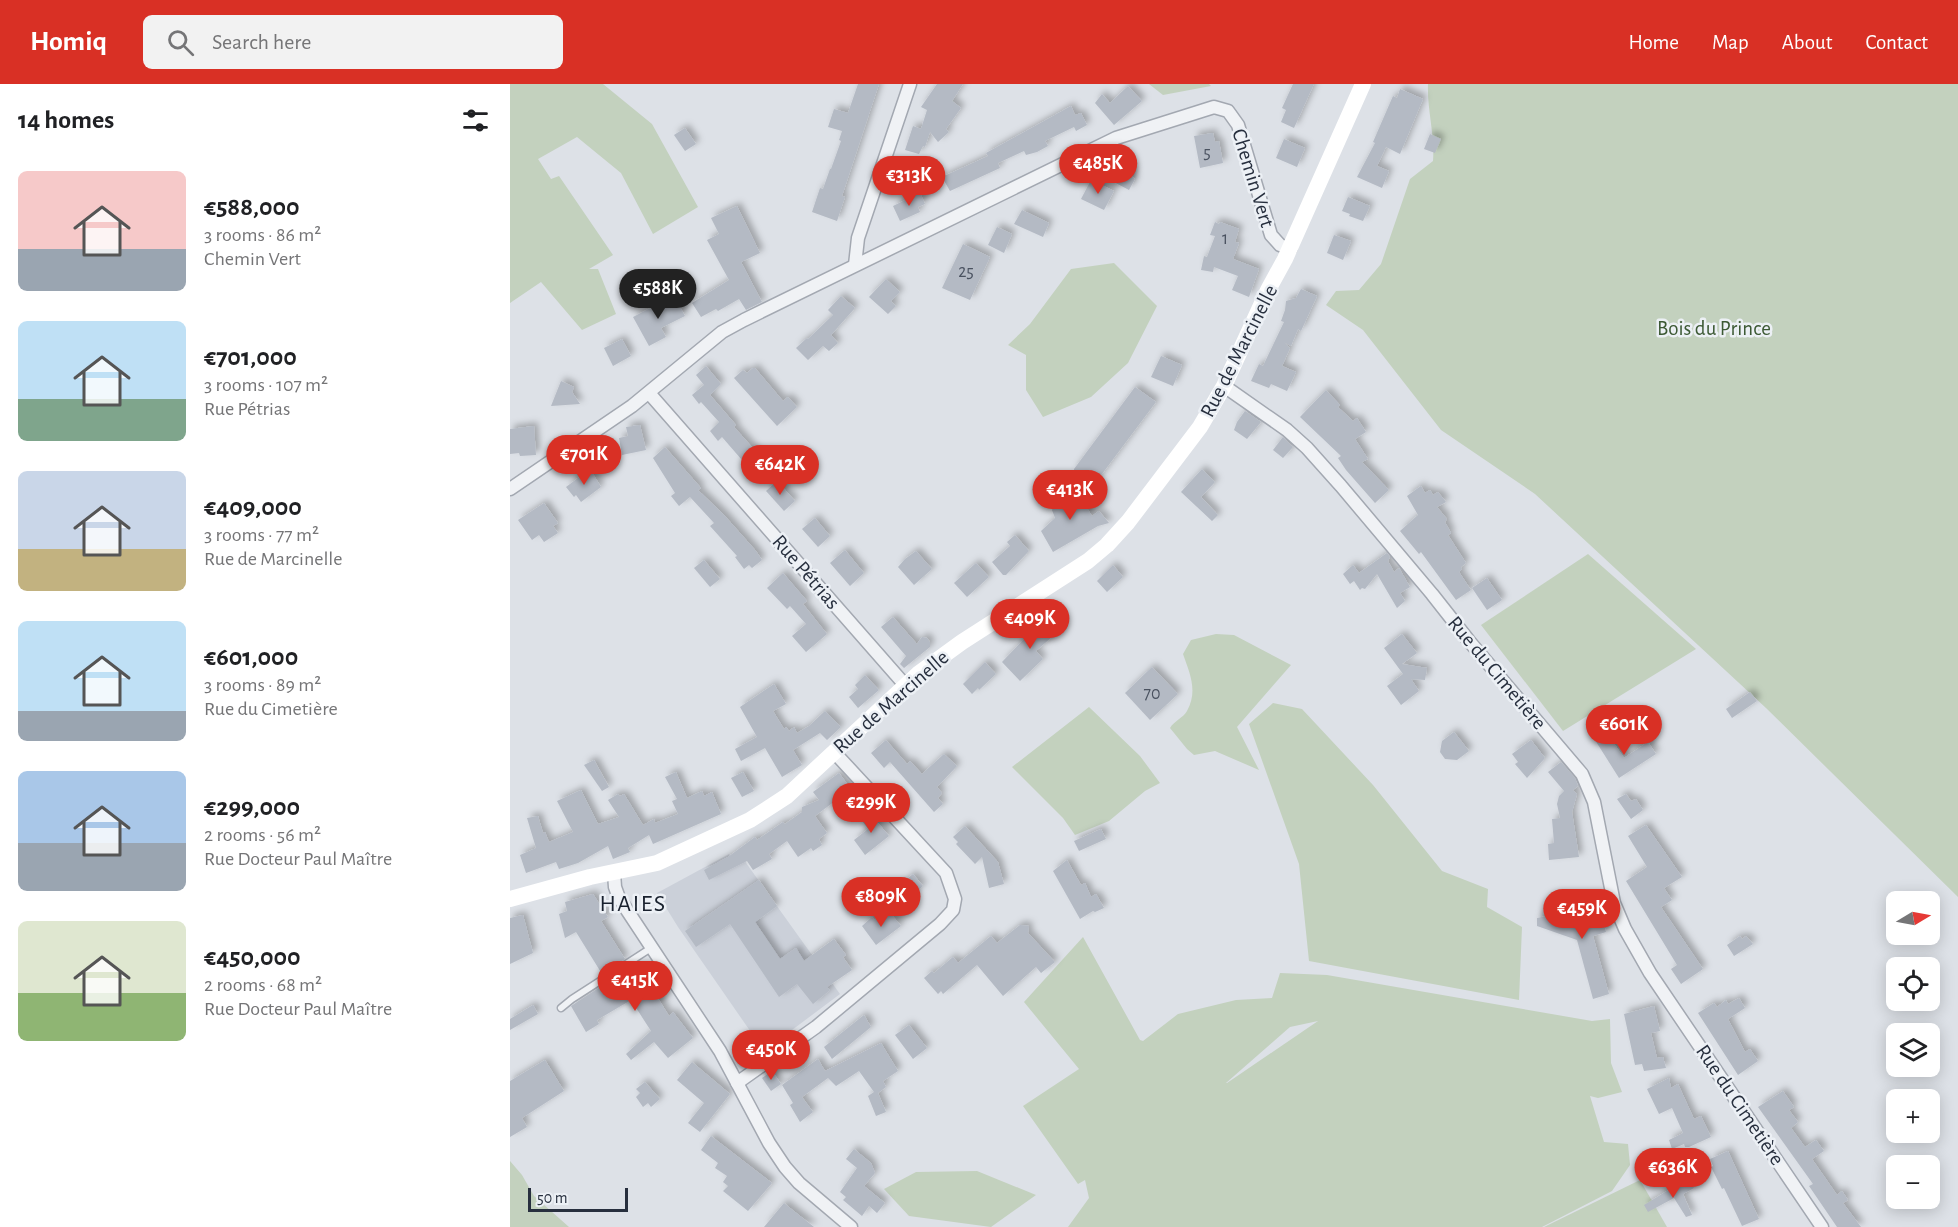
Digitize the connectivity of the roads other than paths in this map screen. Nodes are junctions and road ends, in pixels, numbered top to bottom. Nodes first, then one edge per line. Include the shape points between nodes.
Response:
1 (910, 84) edge
2 (1363, 84) edge
3 (1290, 249) junction
4 (855, 265) junction
5 (1224, 386) junction
6 (649, 393) junction
7 (526, 477) junction
8 (510, 478) edge
9 (510, 489) edge
10 (905, 685) junction
11 (834, 752) junction
12 (614, 873) junction
13 (510, 898) edge
14 (651, 948) junction
15 (561, 1008) dead end
16 (737, 1083) junction
17 (850, 1227) edge
18 (1822, 1227) edge

1 - 4 street via 858,238
2 - 3 street, Rue de Marcinelle
3 - 4 street, Chemin Vert via 1271,235 1238,125 1233,116 1214,106 1116,138
3 - 5 street, Rue de Marcinelle
4 - 6 street, Chemin Vert via 722,332
5 - 10 street, Rue de Marcinelle via 1172,465 1107,545
5 - 18 street, Rue du Cimetière via 1307,448 1582,774 1593,802 1614,903 1624,929
6 - 7 street
6 - 10 street, Rue Pétrias
7 - 8 street
7 - 9 street
10 - 11 street, Rue de Marcinelle
11 - 12 street, Rue de Marcinelle via 784,798 756,817 657,863
11 - 16 street via 946,873 955,899 953,910 816,1027
12 - 13 street, Rue de Marcinelle
12 - 14 street via 618,898
14 - 15 lane
14 - 16 street
16 - 17 street via 785,1167

